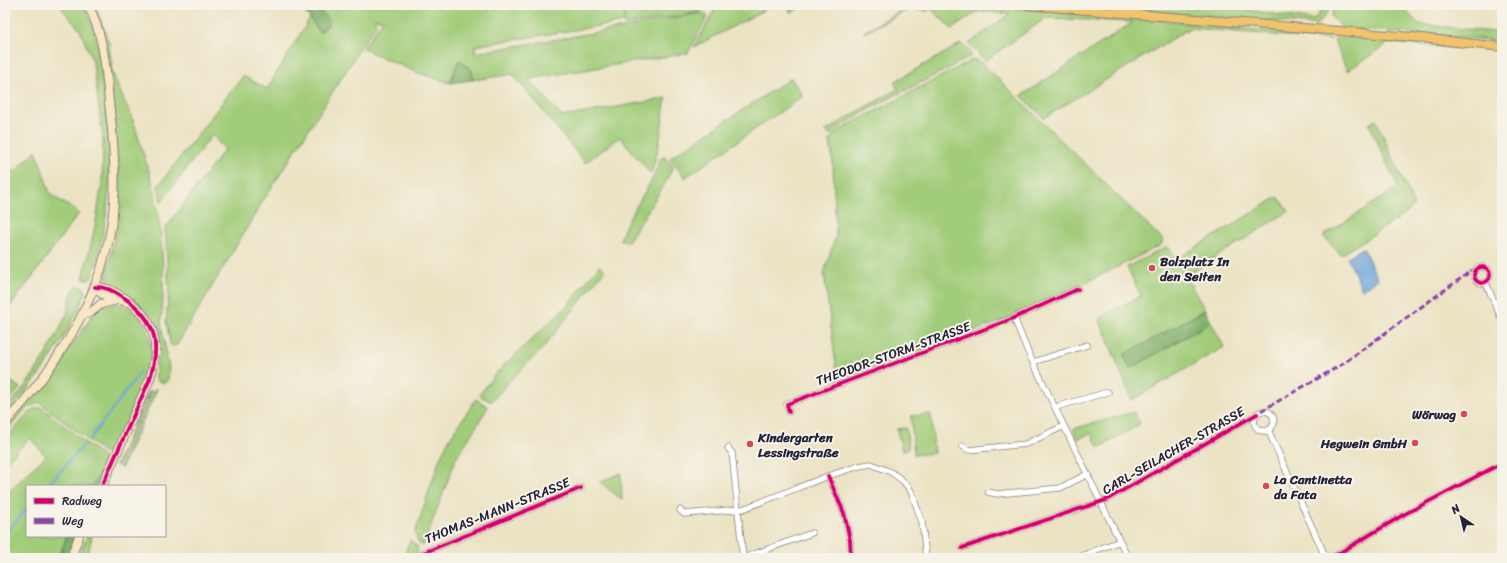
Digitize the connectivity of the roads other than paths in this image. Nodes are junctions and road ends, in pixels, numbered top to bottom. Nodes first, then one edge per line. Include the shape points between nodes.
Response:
1 (88, 5) edge
2 (1027, 5) edge
3 (1502, 47) edge
4 (1486, 283) dead end
5 (95, 287) junction
6 (1078, 289) dead end
7 (117, 300) junction
8 (132, 304) junction
9 (82, 315) junction
10 (1014, 318) junction
11 (1502, 320) edge
12 (1087, 346) dead end
13 (1033, 362) junction
14 (1108, 392) dead end
15 (1056, 407) junction
16 (789, 412) dead end
17 (1257, 414) junction
18 (5, 422) edge
19 (1064, 426) junction
20 (1268, 430) junction
21 (962, 446) dead end
22 (728, 448) dead end
23 (1501, 465) edge
24 (1088, 474) junction
25 (828, 476) junction
26 (102, 485) edge
27 (580, 488) dead end
28 (988, 492) dead end
29 (1101, 502) junction
30 (680, 510) dead end
31 (737, 510) junction
32 (812, 533) dead end
33 (79, 537) edge
34 (1120, 541) junction
35 (962, 548) dead end
36 (422, 555) edge
37 (71, 558) edge
38 (743, 558) edge
39 (851, 558) edge
40 (926, 558) edge
41 (1076, 558) edge
42 (1128, 558) edge
43 (1326, 558) edge
44 (1331, 558) edge

1 - 5 main road via 97,24 104,56 112,123 115,182 109,235
2 - 3 main road
4 - 11 street
5 - 7 main road via 102,294
5 - 8 main road via 106,287
5 - 9 main road
6 - 10 street
7 - 8 main road
7 - 9 main road via 101,304 90,313
8 - 26 main road via 149,322 155,342 155,360 149,381
9 - 18 main road via 38,383
10 - 13 street
10 - 16 street, THEODOR-STORM-STRASSE via 787,404
12 - 13 street
13 - 15 street
14 - 15 street
15 - 19 street
17 - 20 street via 1254,418 1256,426
17 - 20 street via 1265,411 1272,415 1273,424
17 - 29 street, CARL-SEILACHER-STRASSE
19 - 21 street via 1026,444 969,450
19 - 24 street
20 - 43 street
22 - 31 street via 732,453
23 - 44 street via 1404,515
24 - 28 street via 1060,488 997,494
24 - 29 street
25 - 31 street
25 - 39 street via 844,513
25 - 40 street via 871,464 891,472 903,481 911,491 922,522
27 - 36 street, THOMAS-MANN-STRASSE
29 - 34 street
29 - 35 street, CARL-SEILACHER-STRASSE
30 - 31 street via 684,514
31 - 38 street
32 - 38 street
33 - 37 main road
34 - 41 street
34 - 42 street

